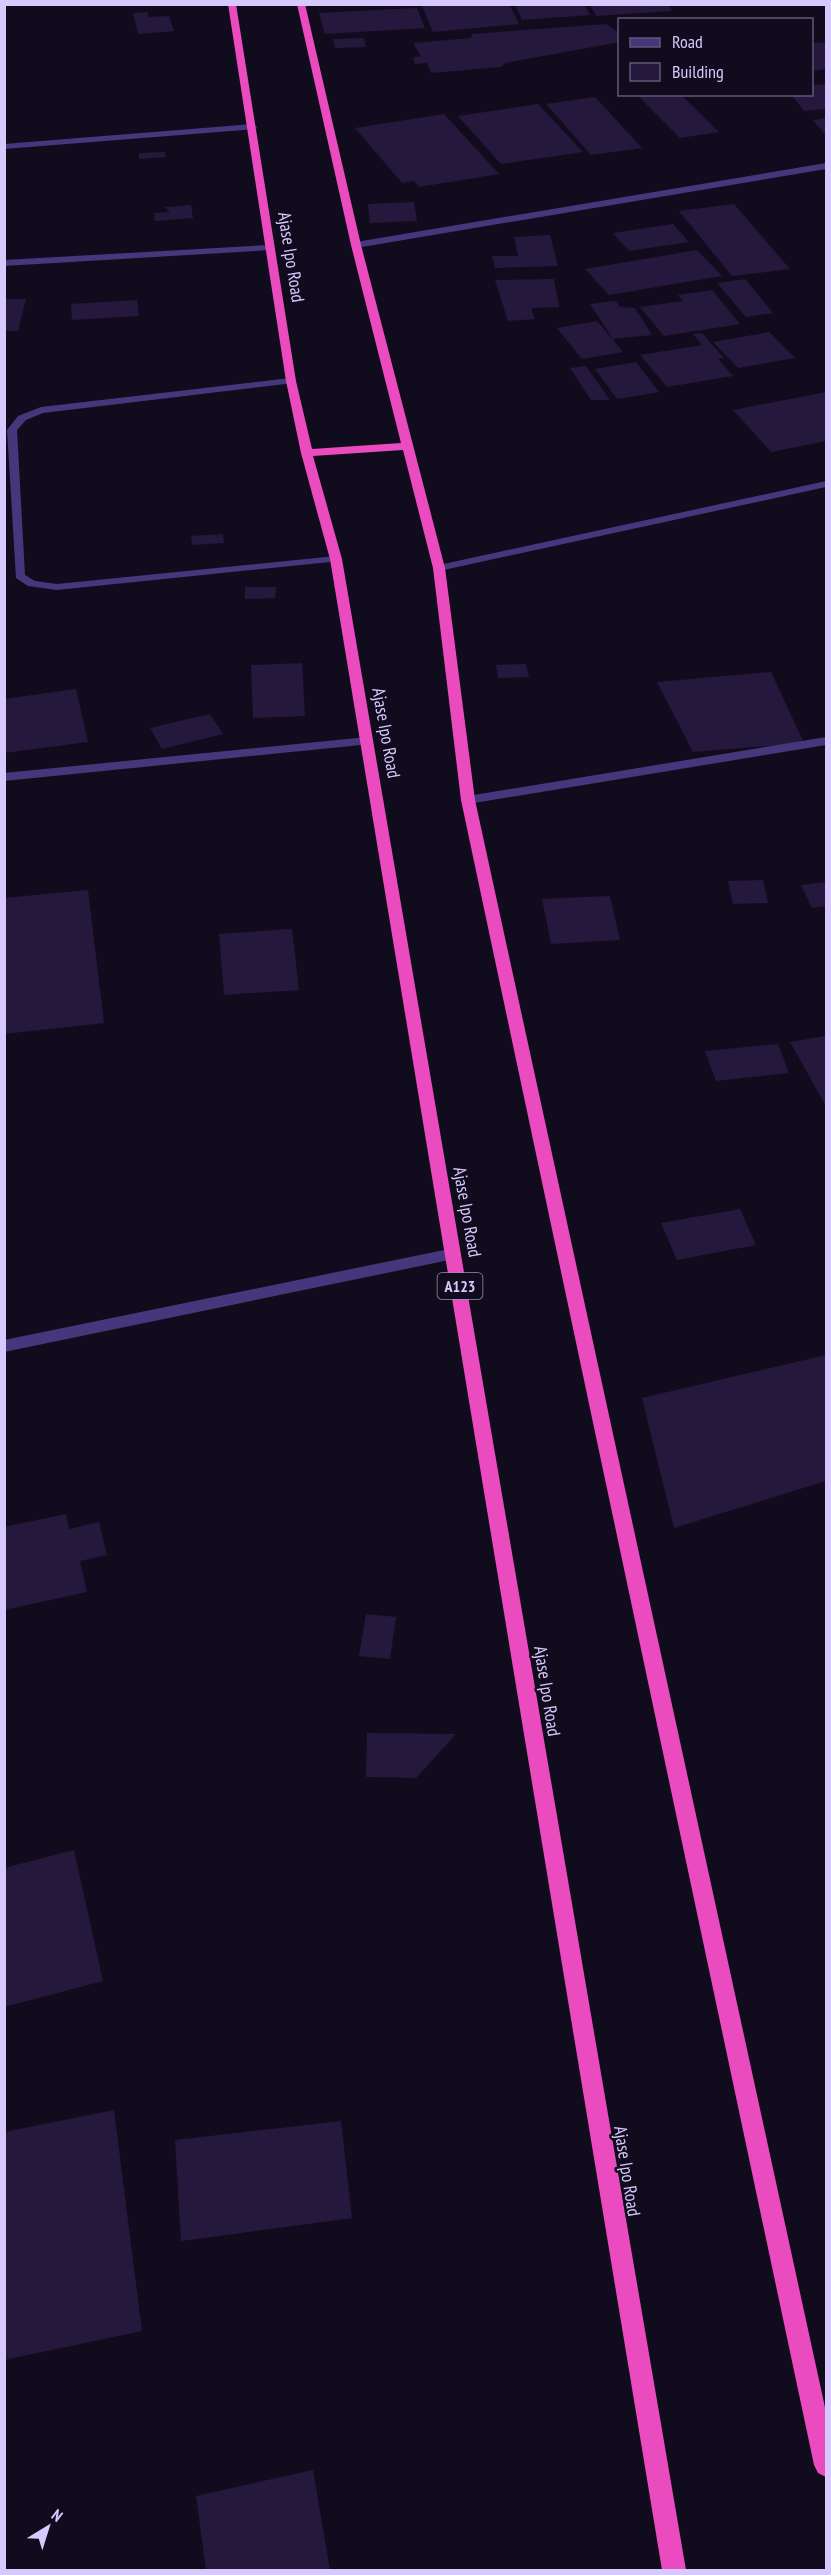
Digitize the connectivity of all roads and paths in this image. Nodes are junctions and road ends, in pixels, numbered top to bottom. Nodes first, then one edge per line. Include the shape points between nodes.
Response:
1 (232, 4) edge
2 (301, 4) edge
3 (253, 127) junction
4 (4, 147) edge
5 (826, 166) edge
6 (356, 244) junction
7 (269, 248) junction
8 (4, 263) edge
9 (291, 381) junction
10 (408, 446) junction
11 (307, 453) junction
12 (826, 483) edge
13 (336, 559) junction
14 (439, 568) junction
15 (367, 741) junction
16 (826, 741) edge
17 (4, 777) edge
18 (468, 800) junction
19 (454, 1254) junction
20 (4, 1346) edge
21 (826, 2465) edge
22 (674, 2571) edge

1 - 3 highway, Ajase Ipo Road / A123
2 - 6 highway
3 - 4 street
3 - 7 highway, Ajase Ipo Road / A123
5 - 6 street
6 - 10 highway
7 - 8 street
7 - 9 highway, Ajase Ipo Road / A123
9 - 11 highway, Ajase Ipo Road / A123
9 - 13 street via 41,410 22,418 12,430 20,576 32,584 57,587
10 - 11 highway
10 - 14 highway
11 - 13 highway, Ajase Ipo Road / A123
12 - 14 street
13 - 15 highway, Ajase Ipo Road / A123
14 - 18 highway
15 - 17 street
15 - 19 highway, Ajase Ipo Road / A123
16 - 18 street
18 - 21 highway
19 - 20 street
19 - 22 highway, Ajase Ipo Road / A123

